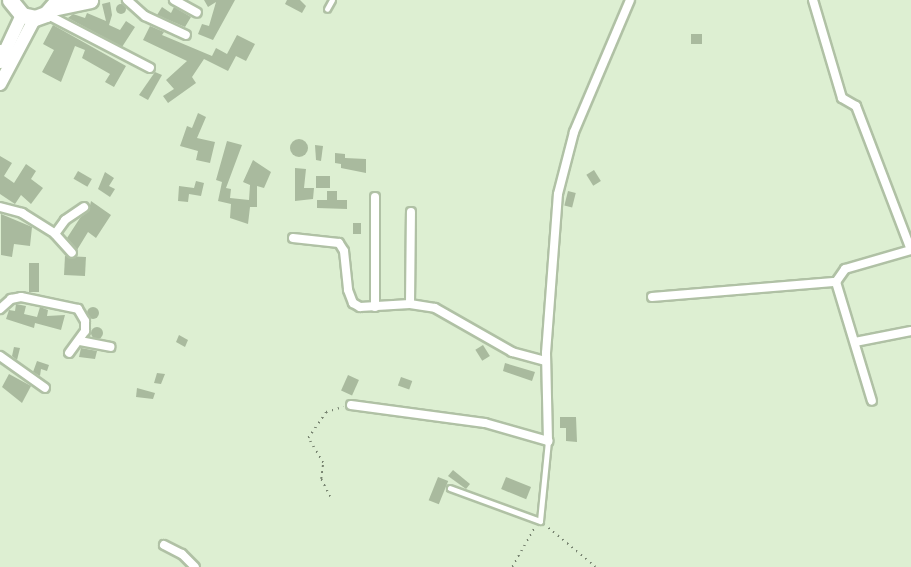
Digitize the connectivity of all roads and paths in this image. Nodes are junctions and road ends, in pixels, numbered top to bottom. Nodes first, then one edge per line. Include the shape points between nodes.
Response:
1 (90, 0) edge
2 (127, 0) edge
3 (174, 0) edge
4 (332, 0) edge
5 (630, 0) edge
6 (813, 0) edge
7 (30, 9) edge
8 (327, 9) dead end
9 (197, 13) dead end
10 (186, 35) dead end
11 (1, 58) edge
12 (150, 68) dead end
13 (0, 84) edge
14 (375, 197) dead end
15 (0, 207) edge
16 (84, 207) dead end
17 (411, 212) dead end
18 (55, 234) junction
19 (293, 238) dead end
20 (911, 250) edge
21 (72, 253) dead end
22 (836, 282) junction
23 (652, 297) dead end
24 (410, 304) junction
25 (375, 307) junction
26 (0, 309) edge
27 (911, 331) edge
28 (80, 340) junction
29 (855, 342) junction
30 (110, 347) dead end
31 (69, 353) dead end
32 (0, 356) edge
33 (546, 361) junction
34 (45, 388) dead end
35 (872, 401) dead end
36 (351, 405) joint
37 (548, 441) junction
38 (450, 488) dead end
39 (330, 496) dead end
40 (540, 521) junction
41 (164, 545) dead end
42 (195, 567) edge
43 (512, 567) edge
44 (596, 567) edge

1 - 7 highway
2 - 10 street via 145,16
3 - 9 street
4 - 8 lane
5 - 33 street via 586,100 564,168 554,236
6 - 20 street via 842,98 856,106
7 - 11 main road
7 - 12 street
7 - 13 main road
14 - 25 street
15 - 18 street via 22,213
16 - 18 street via 65,220
17 - 24 street
18 - 21 street
19 - 25 street via 339,243 345,251 345,276 353,303
20 - 22 street via 845,269
22 - 23 street
22 - 29 street
24 - 25 street
24 - 33 street via 435,308 512,352
26 - 28 street via 11,298 21,297 78,309 85,321
27 - 29 street
28 - 30 street
28 - 31 street
29 - 35 street
32 - 34 street
33 - 37 street
36 - 37 street via 485,423
36 - 39 path via 331,408 308,438 323,464 321,479
37 - 40 lane
38 - 40 lane
40 - 43 path
40 - 44 path
41 - 42 street via 182,554

